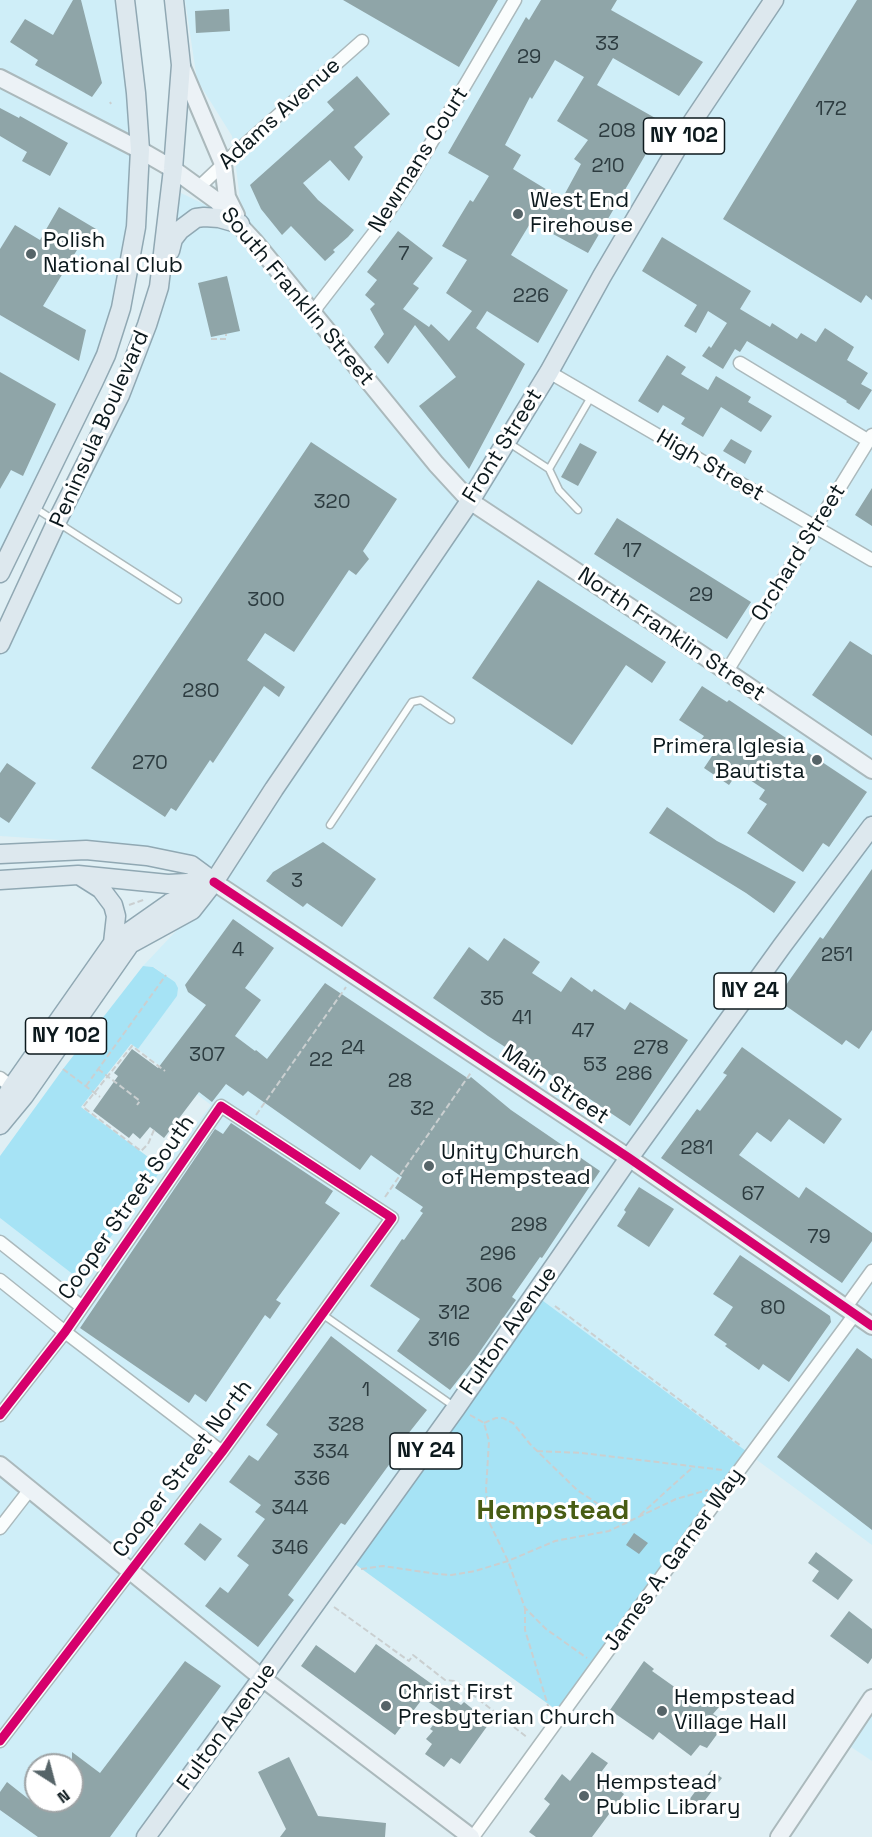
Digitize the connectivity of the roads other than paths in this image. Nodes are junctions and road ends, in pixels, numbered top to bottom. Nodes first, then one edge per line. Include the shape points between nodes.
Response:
1 (125, 0) edge
2 (174, 0) edge
3 (515, 0) edge
4 (774, 0) edge
5 (362, 41) dead end
6 (181, 65) junction
7 (0, 78) edge
8 (140, 150) junction
9 (223, 164) junction
10 (173, 170) junction
11 (199, 187) junction
12 (240, 224) junction
13 (159, 287) junction
14 (312, 313) junction
15 (740, 363) dead end
16 (549, 372) junction
17 (591, 396) junction
18 (870, 438) edge
19 (506, 441) junction
20 (549, 469) junction
21 (470, 501) junction
22 (32, 507) junction
23 (578, 510) dead end
24 (57, 522) junction
25 (816, 527) junction
26 (872, 560) edge
27 (0, 573) edge
28 (178, 600) dead end
29 (0, 644) edge
30 (727, 671) junction
31 (451, 720) dead end
32 (872, 770) edge
33 (330, 825) dead end
34 (872, 826) edge
35 (0, 854) edge
36 (78, 875) junction
37 (0, 880) edge
38 (214, 882) junction
39 (113, 943) junction
40 (12, 1087) edge
41 (0, 1107) edge
42 (0, 1125) edge
43 (629, 1158) junction
44 (392, 1218) joint
45 (0, 1242) edge
46 (872, 1271) edge
47 (0, 1280) edge
48 (82, 1307) junction
49 (850, 1311) junction
50 (322, 1314) junction
51 (872, 1326) edge
52 (65, 1332) junction
53 (456, 1408) junction
54 (0, 1415) edge
55 (222, 1452) junction
56 (0, 1465) edge
57 (31, 1488) junction
58 (0, 1528) edge
59 (131, 1571) junction
60 (262, 1678) junction
61 (871, 1703) edge
62 (0, 1741) edge
63 (146, 1837) edge
64 (472, 1837) edge
65 (779, 1837) edge

1 - 8 main road, Peninsula Boulevard
2 - 6 main road, Peninsula Boulevard
3 - 14 street, Newmans Court via 411,179
4 - 16 main road, Front Street / NY 102 via 693,121
5 - 9 street, Adams Avenue
6 - 9 main road
6 - 10 main road, Peninsula Boulevard
7 - 8 main road, South Franklin Street
8 - 10 main road, South Franklin Street
8 - 22 main road, Peninsula Boulevard via 136,227 118,318 106,355
9 - 11 street, Adams Avenue
9 - 12 main road via 227,197
10 - 11 main road, South Franklin Street
10 - 13 main road, Peninsula Boulevard
11 - 12 main road, South Franklin Street
12 - 13 main road via 204,217 189,222 173,239
12 - 14 main road, South Franklin Street
13 - 24 main road, Peninsula Boulevard via 120,395
14 - 21 main road, South Franklin Street
15 - 18 street
16 - 17 street, High Street
16 - 19 main road, Front Street / NY 102
17 - 20 lane
17 - 25 street, High Street
18 - 25 street, Orchard Street
19 - 20 lane
19 - 21 main road, Front Street / NY 102
20 - 23 lane via 559,490
21 - 30 main road, North Franklin Street
21 - 38 main road, Front Street / NY 102
22 - 24 lane
22 - 27 main road, Peninsula Boulevard
24 - 28 lane
24 - 29 main road, Peninsula Boulevard
25 - 26 street, High Street
25 - 30 street, Orchard Street
30 - 32 main road, North Franklin Street
31 - 33 lane via 421,700 412,702
34 - 43 main road, Fulton Avenue / NY 24
35 - 38 main road via 86,850 147,856 191,865
36 - 37 main road
36 - 38 main road via 168,884
36 - 39 main road via 101,889 113,905
38 - 39 main road, Front Street / NY 102 via 170,903
38 - 40 main road, Front Street / NY 102 via 192,910 130,945
38 - 43 main road, Main Street
39 - 40 main road, Front Street / NY 102
40 - 41 main road, Front Street / NY 102
40 - 42 main road, Front Street / NY 102
43 - 49 main road, Main Street
43 - 53 main road, Fulton Avenue / NY 24
44 - 48 street, Cooper Street South via 221,1106
44 - 50 street, Cooper Street North
45 - 48 street
46 - 49 street, James A. Garner Way
47 - 52 street
48 - 52 street, Cooper Street South
49 - 51 main road, Main Street
49 - 64 street, James A. Garner Way
50 - 53 lane
50 - 55 street, Cooper Street North
52 - 54 street, Cooper Street South
52 - 55 street
53 - 60 main road, Fulton Avenue / NY 24
55 - 59 street, Cooper Street North
56 - 57 main road
57 - 58 street
57 - 59 main road
59 - 60 main road
59 - 62 street, Cooper Street North
60 - 63 main road, Fulton Avenue / NY 24
60 - 64 main road
61 - 65 main road

